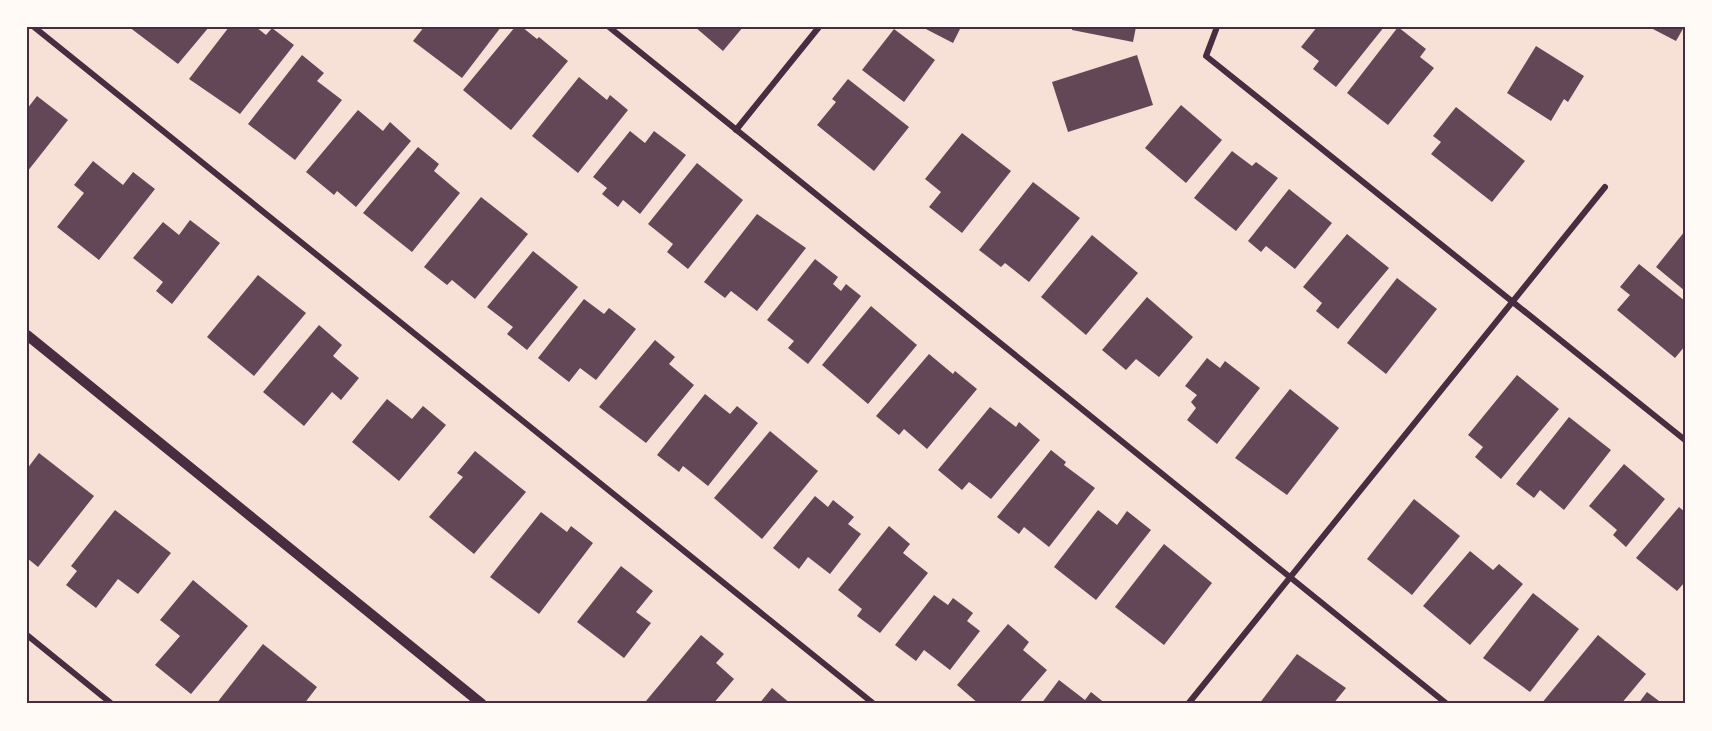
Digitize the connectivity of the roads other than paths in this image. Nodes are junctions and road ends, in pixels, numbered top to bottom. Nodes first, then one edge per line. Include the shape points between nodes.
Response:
1 (34, 27) edge
2 (609, 27) edge
3 (819, 27) edge
4 (1217, 27) edge
5 (736, 130) junction
6 (1605, 187) dead end
7 (1512, 301) junction
8 (27, 335) edge
9 (1685, 440) edge
10 (1290, 577) junction
11 (27, 635) edge
12 (112, 704) edge
13 (482, 704) edge
14 (874, 704) edge
15 (1188, 704) edge
16 (1447, 704) edge

1 - 14 street
2 - 5 street
3 - 5 street
4 - 7 street via 1206,56
5 - 10 street
6 - 7 street
7 - 9 street
7 - 10 street
8 - 13 street
10 - 15 street
10 - 16 street
11 - 12 street

